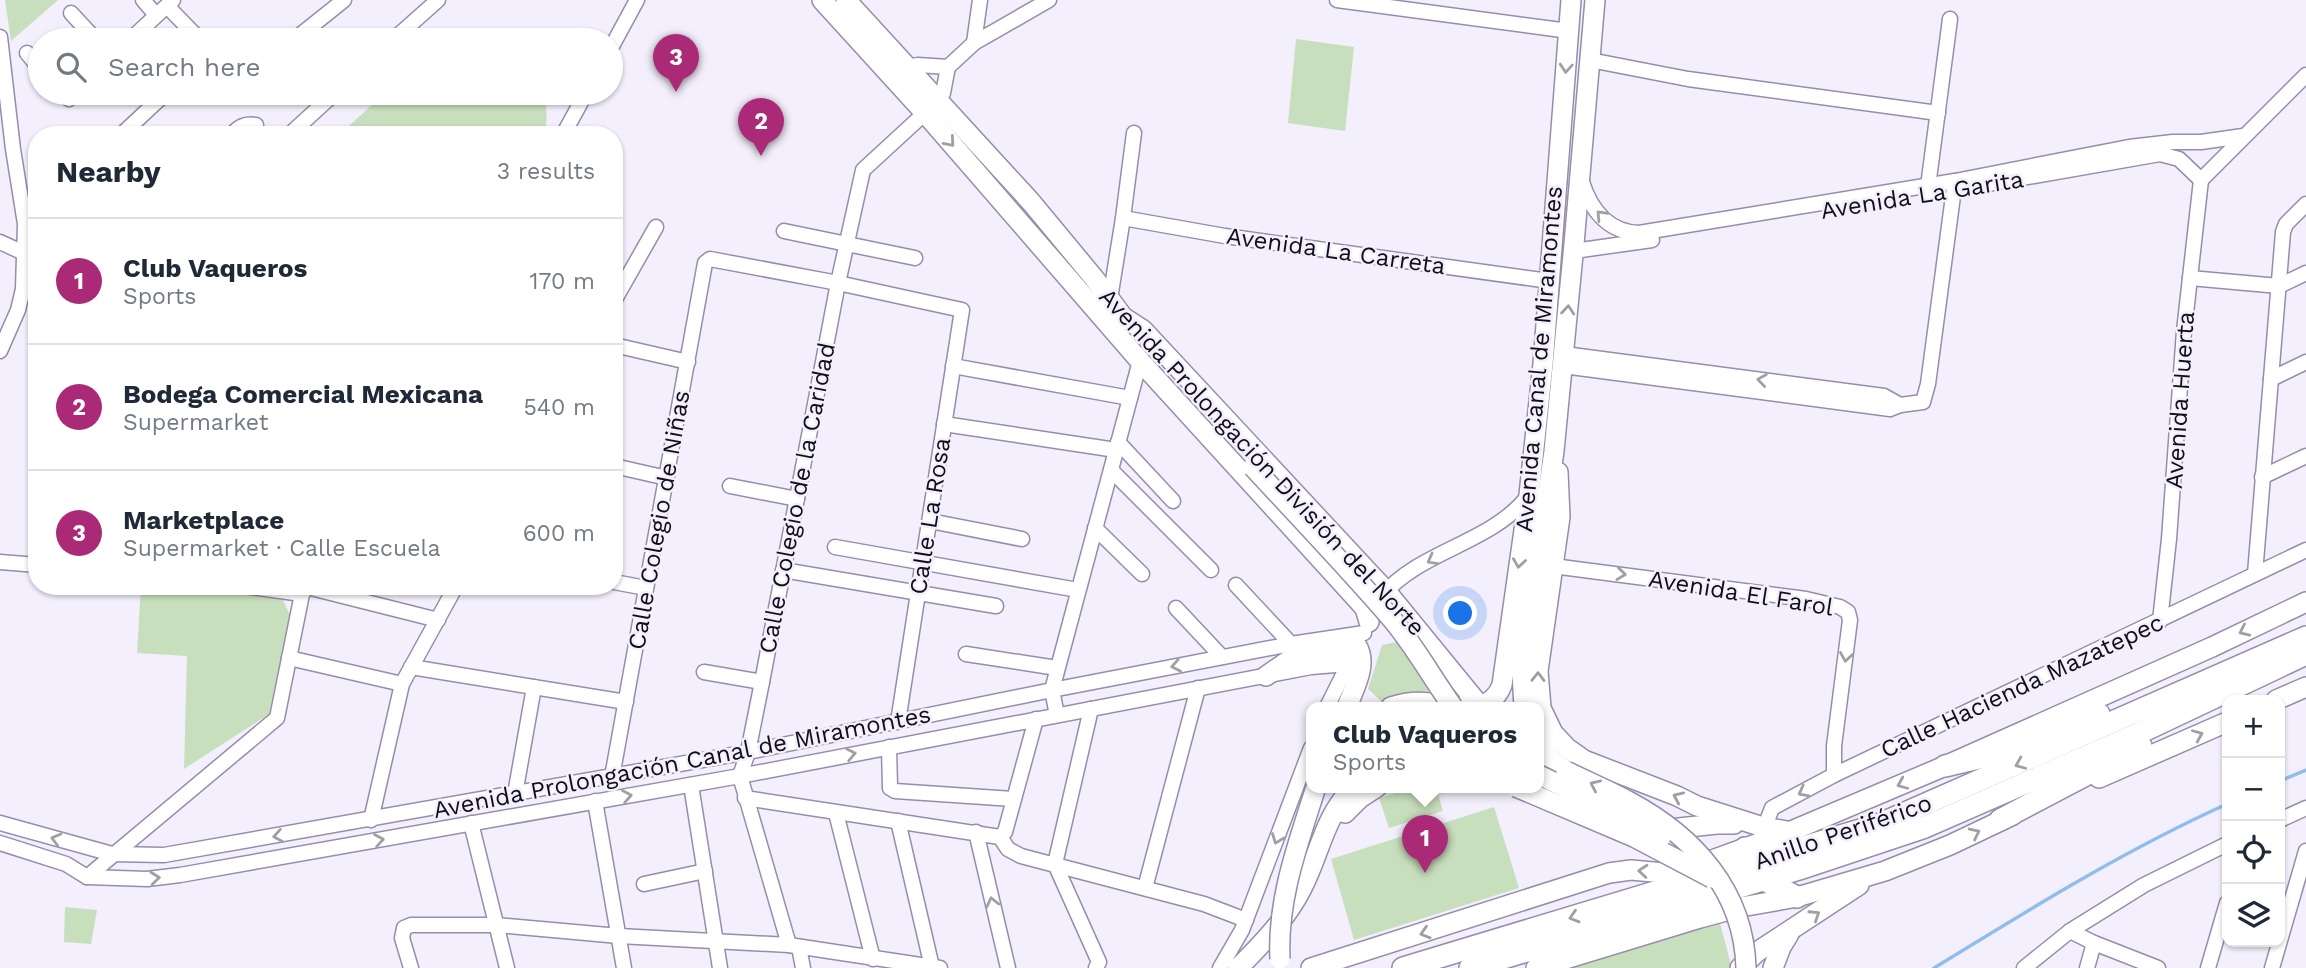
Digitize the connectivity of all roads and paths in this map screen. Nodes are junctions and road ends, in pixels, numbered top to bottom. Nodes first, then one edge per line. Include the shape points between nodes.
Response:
1 (143, 0) edge
2 (344, 0) edge
3 (637, 0) edge
4 (822, 0) edge
5 (846, 0) edge
6 (980, 0) edge
7 (1049, 0) edge
8 (1337, 0) edge
9 (1571, 0) edge
10 (1595, 0) edge
11 (428, 3) edge
12 (165, 7) edge
13 (71, 13) dead end
14 (1950, 19) dead end
15 (85, 28) edge
16 (143, 28) edge
17 (187, 28) edge
18 (309, 28) edge
19 (404, 28) edge
20 (622, 28) edge
21 (1569, 31) junction
22 (0, 37) edge
23 (974, 43) junction
24 (880, 50) junction
25 (1590, 60) junction
26 (948, 66) junction
27 (899, 67) junction
28 (2306, 75) edge
29 (3, 79) edge
30 (153, 105) edge
31 (322, 105) edge
32 (579, 105) edge
33 (931, 107) junction
34 (1938, 113) junction
35 (256, 125) dead end
36 (131, 126) edge
37 (240, 126) edge
38 (299, 126) edge
39 (568, 126) edge
40 (1134, 133) dead end
41 (2243, 136) junction
42 (1580, 177) junction
43 (2201, 180) junction
44 (1955, 186) junction
45 (1927, 190) junction
46 (2306, 204) edge
47 (1034, 206) junction
48 (1016, 218) junction
49 (1122, 218) junction
50 (28, 221) edge
51 (25, 224) junction
52 (656, 227) dead end
53 (784, 231) dead end
54 (28, 240) edge
55 (0, 242) edge
56 (847, 245) junction
57 (1574, 251) junction
58 (28, 255) edge
59 (915, 258) dead end
60 (28, 268) edge
61 (2306, 273) edge
62 (2190, 278) junction
63 (1549, 281) junction
64 (838, 283) junction
65 (623, 285) edge
66 (2279, 286) junction
67 (1110, 299) junction
68 (1123, 317) junction
69 (623, 347) edge
70 (0, 351) edge
71 (1563, 360) junction
72 (1140, 361) junction
73 (688, 362) junction
74 (2306, 362) edge
75 (953, 366) junction
76 (2271, 379) junction
77 (1130, 398) junction
78 (944, 424) junction
79 (1117, 446) junction
80 (1554, 451) junction
81 (2306, 456) edge
82 (623, 468) edge
83 (1111, 470) junction
84 (2262, 477) junction
85 (667, 478) junction
86 (730, 486) dead end
87 (1529, 495) junction
88 (797, 499) junction
89 (1173, 501) dead end
90 (930, 521) junction
91 (1095, 528) junction
92 (1021, 539) dead end
93 (835, 547) dead end
94 (2306, 550) edge
95 (0, 562) edge
96 (923, 563) junction
97 (28, 564) edge
98 (1553, 566) junction
99 (783, 570) junction
100 (1211, 570) dead end
101 (1142, 574) dead end
102 (2256, 574) junction
103 (1372, 575) junction
104 (623, 584) edge
105 (1237, 585) dead end
106 (646, 588) junction
107 (1078, 590) junction
108 (1386, 591) junction
109 (1351, 592) junction
110 (918, 594) junction
111 (305, 595) edge
112 (332, 595) edge
113 (451, 595) edge
114 (2306, 602) edge
115 (996, 606) dead end
116 (1175, 608) dead end
117 (438, 620) junction
118 (2160, 621) junction
119 (2306, 636) edge
120 (1359, 641) junction
121 (1292, 644) junction
122 (1247, 652) junction
123 (966, 654) dead end
124 (2306, 654) edge
125 (1222, 657) junction
126 (2259, 658) junction
127 (289, 659) junction
128 (411, 667) junction
129 (1058, 668) junction
130 (704, 672) dead end
131 (1258, 677) junction
132 (762, 682) junction
133 (402, 684) junction
134 (534, 687) junction
135 (2306, 687) edge
136 (1198, 688) junction
137 (1052, 690) junction
138 (2285, 696) edge
139 (626, 702) junction
140 (1329, 702) edge
141 (1349, 702) edge
142 (1449, 702) edge
143 (1477, 702) edge
144 (1488, 702) edge
145 (1524, 702) edge
146 (1541, 702) edge
147 (2203, 702) junction
148 (1091, 709) junction
149 (1057, 715) junction
150 (1544, 717) edge
151 (1037, 719) junction
152 (898, 722) junction
153 (2222, 724) edge
154 (889, 747) junction
155 (1544, 750) edge
156 (748, 752) junction
157 (1306, 761) edge
158 (1945, 766) junction
159 (1835, 775) junction
160 (740, 776) junction
161 (612, 777) junction
162 (1544, 777) edge
163 (691, 785) junction
164 (1544, 787) edge
165 (1314, 793) edge
166 (1349, 793) edge
167 (1369, 793) edge
168 (1530, 793) edge
169 (516, 794) junction
170 (745, 797) junction
171 (1013, 799) junction
172 (595, 801) junction
173 (2306, 808) edge
174 (836, 813) junction
175 (2285, 818) edge
176 (371, 820) junction
177 (2000, 820) junction
178 (898, 821) junction
179 (471, 823) junction
180 (0, 824) edge
181 (976, 832) junction
182 (1000, 836) junction
183 (1756, 839) junction
184 (0, 843) edge
185 (2222, 846) edge
186 (2306, 851) edge
187 (112, 854) junction
188 (1315, 855) junction
189 (1055, 864) junction
190 (1700, 867) junction
191 (705, 871) junction
192 (1885, 871) junction
193 (87, 877) junction
194 (1725, 879) junction
195 (1762, 880) junction
196 (644, 884) dead end
197 (1145, 888) junction
198 (1797, 897) junction
199 (1741, 907) junction
200 (1246, 920) junction
201 (2222, 920) edge
202 (496, 925) junction
203 (1793, 930) junction
204 (2070, 931) junction
205 (619, 936) junction
206 (716, 941) junction
207 (2094, 943) junction
208 (794, 946) junction
209 (873, 959) junction
210 (852, 961) edge
211 (2153, 967) edge
212 (411, 968) edge
213 (507, 968) edge
214 (624, 968) edge
215 (720, 968) edge
216 (803, 968) edge
217 (932, 968) edge
218 (940, 968) edge
219 (1008, 968) edge
220 (1096, 968) edge
221 (1220, 968) edge
222 (1238, 968) edge
223 (1282, 968) edge
224 (1311, 968) edge
225 (1403, 968) edge
226 (1470, 968) edge
227 (1536, 968) edge
228 (1740, 968) edge
229 (1746, 968) edge
230 (1773, 968) edge
231 (2024, 968) edge
232 (2087, 968) edge
233 (2208, 968) edge
234 (2272, 968) edge

1 - 12 street
2 - 18 street
3 - 20 street
4 - 24 main road, Avenida Prolongación División del Norte
5 - 24 main road, Avenida Prolongación División del Norte
6 - 23 street
7 - 23 street
8 - 21 street
9 - 21 main road, Avenida Canal de Miramontes
10 - 25 main road, Avenida Canal de Miramontes
11 - 19 street
12 - 16 street
12 - 17 street
13 - 15 street
14 - 34 street
21 -> 63 main road, Avenida Canal de Miramontes
22 - 29 street
23 - 26 street
24 - 27 main road, Avenida Prolongación División del Norte
25 - 34 street via 1688,79
25 - 42 main road, Avenida Canal de Miramontes
26 - 27 street
26 - 33 street via 943,93
27 - 33 main road, Avenida Prolongación División del Norte
28 - 41 street
29 - 51 street
30 - 36 street
31 - 38 street
32 - 39 street
33 - 47 main road, Avenida Prolongación División del Norte
33 -> 48 main road, Avenida Prolongación División del Norte
33 - 56 street, Calle Colegio de la Caridad via 863,170
34 - 45 street
35 - 37 street
40 - 49 street
41 - 43 street
41 - 44 street, Avenida La Garita via 2129,147
45 -> 42 street, Avenida La Garita via 1628,233 1599,216
42 - 57 main road, Avenida Canal de Miramontes
43 - 44 street, Avenida La Garita via 2179,159 2160,154
43 - 62 street, Avenida Huerta
44 - 45 street, Avenida La Garita
44 - 71 street via 1926,396 1919,404 1890,409
45 - 57 street, Avenida La Garita
46 - 66 street via 2283,232
47 - 48 main road
47 - 67 main road, Avenida Prolongación División del Norte
48 - 72 main road, Avenida Prolongación División del Norte
49 - 63 street, Avenida La Carreta
49 - 67 street
50 - 51 street
51 - 54 street
52 - 65 street
53 - 56 street
55 - 58 street
56 - 59 street
56 - 64 street, Calle Colegio de la Caridad
71 -> 57 main road, Avenida Canal de Miramontes
60 - 70 street via 18,310
61 - 66 street
62 - 66 street
62 - 118 street, Avenida Huerta
63 - 87 main road, Avenida Canal de Miramontes
64 - 73 street, Calle Colegio de Niñas via 710,259 705,263
64 - 75 street, Calle La Rosa via 962,310
64 - 88 street, Calle Colegio de la Caridad
66 - 76 street
67 - 68 main road, Avenida Prolongación División del Norte
68 - 103 main road, Avenida Prolongación División del Norte via 1143,330
68 - 142 main road, bridge via 1133,337 1392,619
69 - 73 street
71 - 80 main road, Avenida Canal de Miramontes
72 - 77 street
72 - 109 main road, Avenida Prolongación División del Norte
73 - 85 street, Calle Colegio de Niñas
74 - 76 street
75 - 77 street
75 - 78 street, Calle La Rosa
76 - 84 street
77 - 79 street
78 - 79 street
78 - 90 street, Calle La Rosa
79 - 83 street
79 - 89 street
80 - 98 main road via 1561,505
80 - 145 main road, Avenida Canal de Miramontes via 1522,673
81 - 84 street
82 - 85 street
83 - 91 street
83 - 100 street
84 - 102 street
85 - 106 street, Calle Colegio de Niñas
86 - 88 street
87 -> 108 street via 1502,521 1405,575
87 -> 144 main road, Avenida Canal de Miramontes via 1502,685
88 - 99 street, Calle Colegio de la Caridad
90 - 92 street
90 - 96 street, Calle La Rosa
91 - 101 street
91 - 107 street
93 - 96 street
94 - 102 street, Calle Hacienda Mazatepec
95 - 97 street
96 - 107 street
96 - 110 street, Calle La Rosa
146 -> 98 main road via 1538,671
98 -> 159 street, Avenida El Farol via 1806,599 1848,612
99 - 110 street
99 - 132 street, Calle Colegio de la Caridad
102 - 118 street, Calle Hacienda Mazatepec
103 - 108 main road, Avenida Prolongación División del Norte
103 - 109 main road via 1367,587
104 - 106 street
105 - 121 street
106 - 139 street, Calle Colegio de Niñas
107 - 129 street
108 - 120 street
108 - 143 main road, Avenida Prolongación División del Norte
109 - 120 main road, Avenida Prolongación División del Norte via 1365,608
110 - 115 street
110 - 152 street, Calle La Rosa
111 - 127 street
112 - 117 street
113 - 117 street
114 -> 158 main road
116 - 125 street
117 - 128 street
118 - 159 street, Calle Hacienda Mazatepec
119 - 126 highway, Anillo Periférico
120 - 121 street, Avenida Prolongación Canal de Miramontes
120 - 131 main road via 1295,656
120 - 140 street
120 - 141 main road via 1362,662
121 - 122 street, Avenida Prolongación Canal de Miramontes
122 - 125 street, Avenida Prolongación Canal de Miramontes
122 - 131 street
123 - 129 street
124 - 147 highway, Anillo Periférico
125 -> 137 street, Avenida Prolongación Canal de Miramontes
126 - 158 highway via 2004,751
126 -> 194 highway, Anillo Periférico via 1880,824
127 - 133 street
127 - 187 street via 277,718
128 - 133 street
128 - 134 street
129 - 137 street
130 - 132 street
131 - 136 street, Avenida Prolongación Canal de Miramontes
132 - 156 street, Calle Colegio de la Caridad
133 - 176 street
134 - 139 street
134 - 169 street
135 - 138 main road
136 - 148 street, Avenida Prolongación Canal de Miramontes
136 - 197 street
137 - 149 street
137 - 152 street, Avenida Prolongación Canal de Miramontes
139 - 161 street, Calle Colegio de Niñas
147 - 177 highway via 2169,732
147 - 195 highway, Anillo Periférico via 1925,827
148 - 149 street, Avenida Prolongación Canal de Miramontes
148 - 189 street
149 - 151 street, Avenida Prolongación Canal de Miramontes
183 -> 150 main road via 1676,796 1584,760 1559,740
151 - 154 street, Avenida Prolongación Canal de Miramontes
151 - 171 street
152 - 156 street, Avenida Prolongación Canal de Miramontes
177 -> 153 main road
160 -> 154 street, Avenida Prolongación Canal de Miramontes
154 - 171 street via 888,781 895,792
194 -> 155 main road, bridge via 1665,824 1566,771
156 - 160 street, Calle Colegio de la Caridad
156 - 161 street, Avenida Prolongación Canal de Miramontes
157 -> 200 street
158 -> 183 main road via 1789,832
159 -> 183 street, Calle Hacienda Mazatepec via 1772,808
160 - 163 street, Avenida Prolongación Canal de Miramontes
160 - 170 street
161 - 169 street, Avenida Prolongación Canal de Miramontes
162 - 190 main road, bridge via 1641,824
172 -> 163 street, Avenida Prolongación Canal de Miramontes
163 - 191 street
164 - 183 main road via 1640,828 1728,824
165 - 223 main road, bridge via 1282,905
166 - 188 main road via 1331,818
167 - 188 main road via 1351,806
168 - 190 main road, bridge
169 - 176 street, Avenida Prolongación Canal de Miramontes
170 - 174 street
170 - 208 street
171 - 182 street
172 - 179 street, Avenida Prolongación Canal de Miramontes
172 - 205 street
173 - 175 street
174 - 178 street
174 - 209 street
176 -> 187 street, Avenida Prolongación Canal de Miramontes via 164,855
192 -> 177 main road
178 - 181 street
178 - 217 street
193 -> 179 street, Avenida Prolongación Canal de Miramontes via 180,875
179 - 202 street
187 -> 180 street, Avenida Prolongación Canal de Miramontes
181 - 182 street
219 -> 181 street
182 - 189 street via 1008,849 1021,856
183 - 190 main road
183 - 194 highway
184 - 193 street, Avenida Prolongación Canal de Miramontes via 66,864
185 - 204 street via 2144,885
186 - 234 street
187 - 193 street
188 - 222 main road via 1288,912
189 - 197 street
189 - 220 street via 1099,962
190 - 194 highway
190 -> 224 main road via 1609,873
191 - 196 street
191 - 206 street
192 - 198 main road
203 -> 192 main road
194 -> 225 highway, Anillo Periférico
194 - 229 main road, bridge via 1741,931
195 - 198 highway
195 - 199 highway
195 - 226 highway, Anillo Periférico
197 - 200 street
198 - 199 main road
199 - 227 main road
200 - 221 street
201 - 233 street
202 - 205 street
202 - 212 street via 404,928 402,938
202 - 213 street
203 - 228 main road
203 - 230 main road
204 - 207 street
204 - 231 street
205 - 206 street
205 - 214 street
206 - 208 street
206 - 215 street
207 - 211 street
207 - 232 street
208 - 210 street
208 - 216 street
209 - 210 street
209 - 217 street
217 - 218 street

